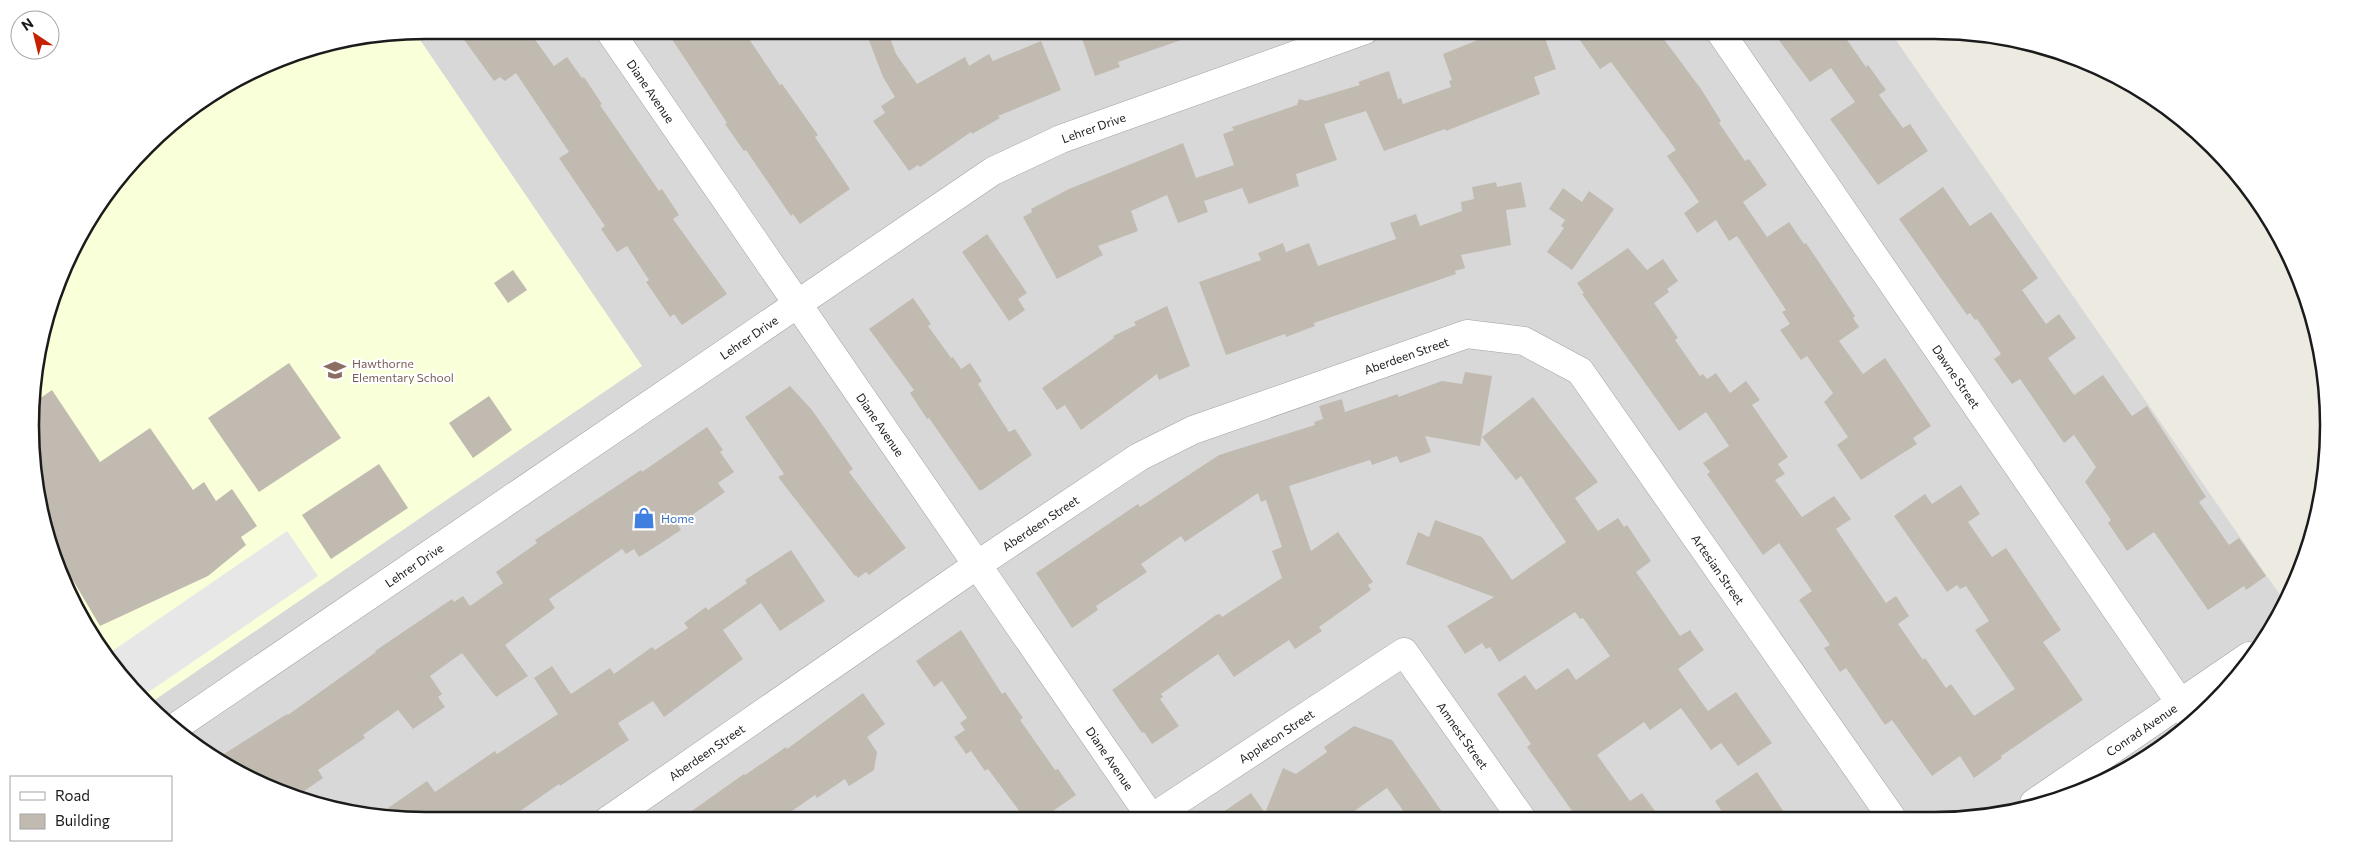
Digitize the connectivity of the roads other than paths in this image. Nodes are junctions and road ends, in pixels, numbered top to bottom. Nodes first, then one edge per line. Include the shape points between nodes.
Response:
1 (616, 39) edge
2 (1340, 39) edge
3 (1724, 39) edge
4 (797, 304) junction
5 (1524, 341) joint
6 (977, 565) junction
7 (1404, 652) joint
8 (2229, 675) edge
9 (2188, 713) edge
10 (180, 724) edge
11 (2048, 795) edge
12 (620, 812) edge
13 (1146, 812) edge
14 (1162, 812) edge
15 (1517, 812) edge
16 (1888, 812) edge

1 - 4 street, Diane Avenue
2 - 4 street, Lehrer Drive via 1060,139 993,171
3 - 9 street, Dawne Street
4 - 6 street, Diane Avenue
4 - 10 street, Lehrer Drive
5 - 6 street, Aberdeen Street via 1467,334 1193,430 1140,457
5 - 16 street, Artesian Street via 1580,371
6 - 12 street, Aberdeen Street
6 - 13 street, Diane Avenue
7 - 14 street, Appleton Street
7 - 15 street, Amnest Street
8 - 9 street, Conrad Avenue
9 - 11 street, Conrad Avenue

